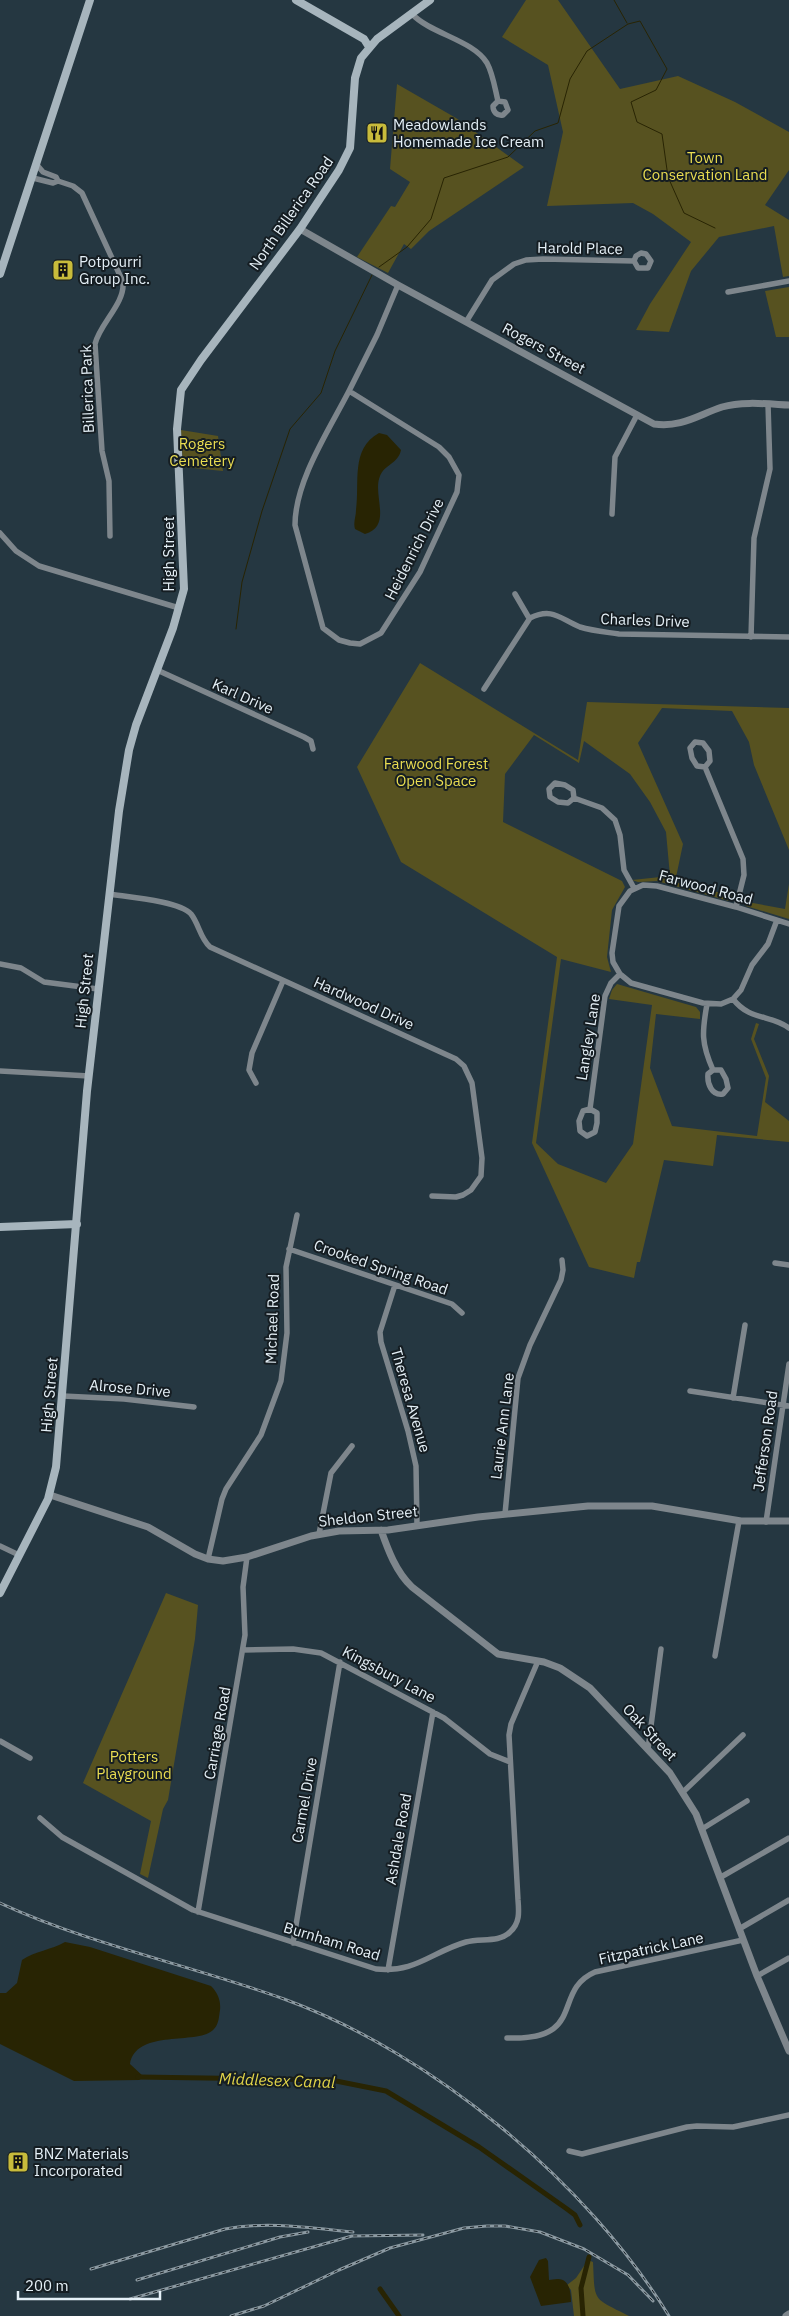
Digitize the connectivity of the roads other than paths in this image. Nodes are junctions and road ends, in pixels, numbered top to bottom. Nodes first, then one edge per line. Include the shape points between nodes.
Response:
1 (90, 0) edge
2 (296, 0) edge
3 (430, 0) edge
4 (412, 14) junction
5 (369, 47) junction
6 (498, 101) dead end
7 (37, 165) junction
8 (33, 178) junction
9 (58, 181) junction
10 (300, 229) junction
11 (634, 261) dead end
12 (0, 274) edge
13 (789, 281) edge
14 (398, 285) junction
15 (728, 292) dead end
16 (466, 322) junction
17 (181, 390) joint
18 (349, 391) junction
19 (768, 404) junction
20 (789, 405) edge
21 (637, 415) junction
22 (612, 514) dead end
23 (110, 536) dead end
24 (1, 537) edge
25 (515, 594) dead end
26 (179, 608) junction
27 (529, 618) junction
28 (751, 637) junction
29 (789, 638) edge
30 (157, 670) junction
31 (484, 689) dead end
32 (313, 749) dead end
33 (705, 767) junction
34 (574, 798) junction
35 (634, 888) junction
36 (109, 894) junction
37 (736, 907) junction
38 (777, 920) junction
39 (789, 924) edge
40 (0, 964) edge
41 (620, 974) junction
42 (283, 981) junction
43 (98, 989) junction
44 (733, 999) junction
45 (707, 1004) junction
46 (789, 1028) edge
47 (713, 1070) junction
48 (0, 1071) edge
49 (89, 1076) junction
50 (256, 1083) dead end
51 (590, 1109) junction
52 (432, 1196) dead end
53 (298, 1215) dead end
54 (77, 1224) junction
55 (0, 1228) edge
56 (289, 1249) junction
57 (562, 1260) dead end
58 (775, 1263) dead end
59 (789, 1265) edge
60 (395, 1285) junction
61 (462, 1313) dead end
62 (745, 1324) dead end
63 (789, 1364) edge
64 (690, 1391) dead end
65 (63, 1396) junction
66 (732, 1398) junction
67 (786, 1406) edge
68 (194, 1408) dead end
69 (352, 1446) dead end
70 (50, 1495) junction
71 (505, 1514) junction
72 (739, 1521) junction
73 (789, 1521) edge
74 (766, 1522) junction
75 (417, 1525) junction
76 (381, 1530) junction
77 (320, 1534) junction
78 (0, 1546) edge
79 (19, 1555) junction
80 (247, 1557) junction
81 (208, 1559) junction
82 (0, 1592) edge
83 (661, 1649) dead end
84 (243, 1650) junction
85 (716, 1656) dead end
86 (538, 1661) junction
87 (340, 1662) junction
88 (432, 1712) junction
89 (743, 1735) dead end
90 (0, 1741) edge
91 (648, 1748) junction
92 (30, 1758) dead end
93 (510, 1762) junction
94 (683, 1792) junction
95 (747, 1801) dead end
96 (40, 1818) dead end
97 (702, 1829) junction
98 (789, 1838) edge
99 (720, 1877) junction
100 (789, 1900) edge
101 (198, 1912) junction
102 (739, 1929) junction
103 (744, 1940) junction
104 (293, 1943) junction
105 (789, 1958) edge
106 (388, 1970) junction
107 (757, 1976) junction
108 (507, 2038) dead end
109 (789, 2051) edge
110 (789, 2115) edge
111 (569, 2150) dead end

1 - 7 main road
2 - 5 main road via 357,35
3 - 4 main road, North Billerica Road
4 - 5 main road, North Billerica Road
4 - 6 street via 482,56 489,68
5 - 10 main road, North Billerica Road via 361,58 355,78 352,135 346,157
7 - 8 main road
7 - 9 street, Billerica Park
8 - 9 street, Billerica Park
8 - 12 main road
9 - 23 street, Billerica Park via 73,186 85,198 123,282 122,294 95,344 102,451 109,481
10 - 14 street, Rogers Street
10 - 17 main road, North Billerica Road
11 - 16 street, Harold Place via 543,259 514,264 492,280
13 - 15 street
14 - 16 street, Rogers Street
14 - 18 street, Heidenrich Drive
16 - 21 street, Rogers Street
17 - 26 main road, High Street via 177,429 184,576
18 - 18 street, Heidenrich Drive via 302,485 295,508 295,525 323,628 339,640 360,644 384,629 420,572 457,492 458,475 449,457 439,448
19 - 20 street, Rogers Street
19 - 21 street, Rogers Street via 722,407 674,425 654,424
19 - 28 street via 770,469 754,538
21 - 22 street via 615,457
24 - 26 street via 39,566
25 - 27 street
26 - 30 main road, High Street
27 - 28 street, Charles Drive via 538,614 559,615 593,631 619,634
27 - 31 street
28 - 29 street, Charles Drive
30 - 32 street, Karl Drive via 304,737 311,741
30 - 36 main road, High Street via 129,750
33 - 33 street via 697,766 692,758 690,748 695,742 703,743 709,751 710,761
33 - 37 street via 743,859 744,875
34 - 34 street via 568,803 558,802 550,797 549,789 555,783 565,785 573,790
34 - 35 street via 602,808 615,820 624,870
35 - 37 street, Farwood Road via 652,885
35 - 41 street via 623,898 618,911 612,957
36 - 42 street, Hardwood Drive via 182,908 192,916 204,942 210,947
36 - 43 main road, High Street
37 - 38 street, Farwood Road
38 - 39 street, Farwood Road
38 - 44 street via 768,944
40 - 43 street via 21,968 44,982
41 - 45 street via 635,984
41 - 51 street, Langley Lane via 605,996
42 - 50 street via 252,1053 249,1070
42 - 52 street, Hardwood Drive via 445,1052 464,1066 472,1083 482,1158 481,1176 463,1195
43 - 49 main road, High Street
44 - 45 street via 721,1004
44 - 46 street via 747,1013
45 - 47 street via 702,1040
47 - 47 street via 721,1070 726,1079 728,1088 723,1094 715,1094 710,1086 708,1076
48 - 49 street
49 - 54 main road, High Street
51 - 51 street, Langley Lane via 582,1112 579,1121 581,1132 589,1136 597,1123 596,1113
53 - 56 street, Michael Road
54 - 55 main road
54 - 65 main road, High Street
56 - 60 street, Crooked Spring Road
56 - 81 street, Michael Road via 282,1381 261,1435 224,1494
57 - 71 street, Laurie Ann Lane via 561,1280 518,1378
58 - 59 street
60 - 61 street, Crooked Spring Road via 456,1306
60 - 75 street, Theresa Avenue via 380,1332 416,1466
62 - 66 street
63 - 67 street, Jefferson Road
64 - 66 street
65 - 68 street, Alrose Drive via 124,1399
65 - 70 main road, High Street
66 - 67 street
67 - 74 street, Jefferson Road
69 - 77 street via 331,1472
70 - 79 main road, High Street
70 - 81 street, Sheldon Street via 148,1527
71 - 72 street, Sheldon Street via 635,1505
71 - 75 street, Sheldon Street
72 - 74 street, Sheldon Street
72 - 85 street
73 - 74 street, Sheldon Street
75 - 76 street, Sheldon Street
76 - 77 street, Sheldon Street
76 - 86 street, Oak Street via 403,1579 412,1587 498,1654
77 - 80 street, Sheldon Street
78 - 79 street
79 - 82 main road, High Street
80 - 81 street, Sheldon Street
80 - 84 street, Carriage Road via 243,1587
83 - 91 street
84 - 87 street, Kingsbury Lane via 309,1649
84 - 101 street, Carriage Road
86 - 91 street, Oak Street via 560,1668 590,1688
86 - 93 street, Burnham Road via 511,1724
87 - 88 street, Kingsbury Lane
87 - 104 street, Carmel Drive
88 - 93 street, Kingsbury Lane via 457,1727 490,1754
88 - 106 street, Ashdale Road
89 - 94 street
90 - 92 street
91 - 94 street, Oak Street
93 - 106 street, Burnham Road via 519,1917 515,1927 499,1939 467,1942 407,1968
94 - 97 street, Oak Street
95 - 97 street
96 - 101 street, Burnham Road via 62,1837
97 - 99 street, Oak Street
98 - 99 street
99 - 102 street, Oak Street
100 - 102 street
101 - 104 street, Burnham Road
102 - 103 street, Oak Street
103 - 107 street, Oak Street
103 - 108 street, Fitzpatrick Lane via 588,1975 577,1985 558,2026 552,2031
104 - 106 street, Burnham Road
105 - 107 street
107 - 109 street, Oak Street
110 - 111 street via 734,2127 687,2127 582,2154

